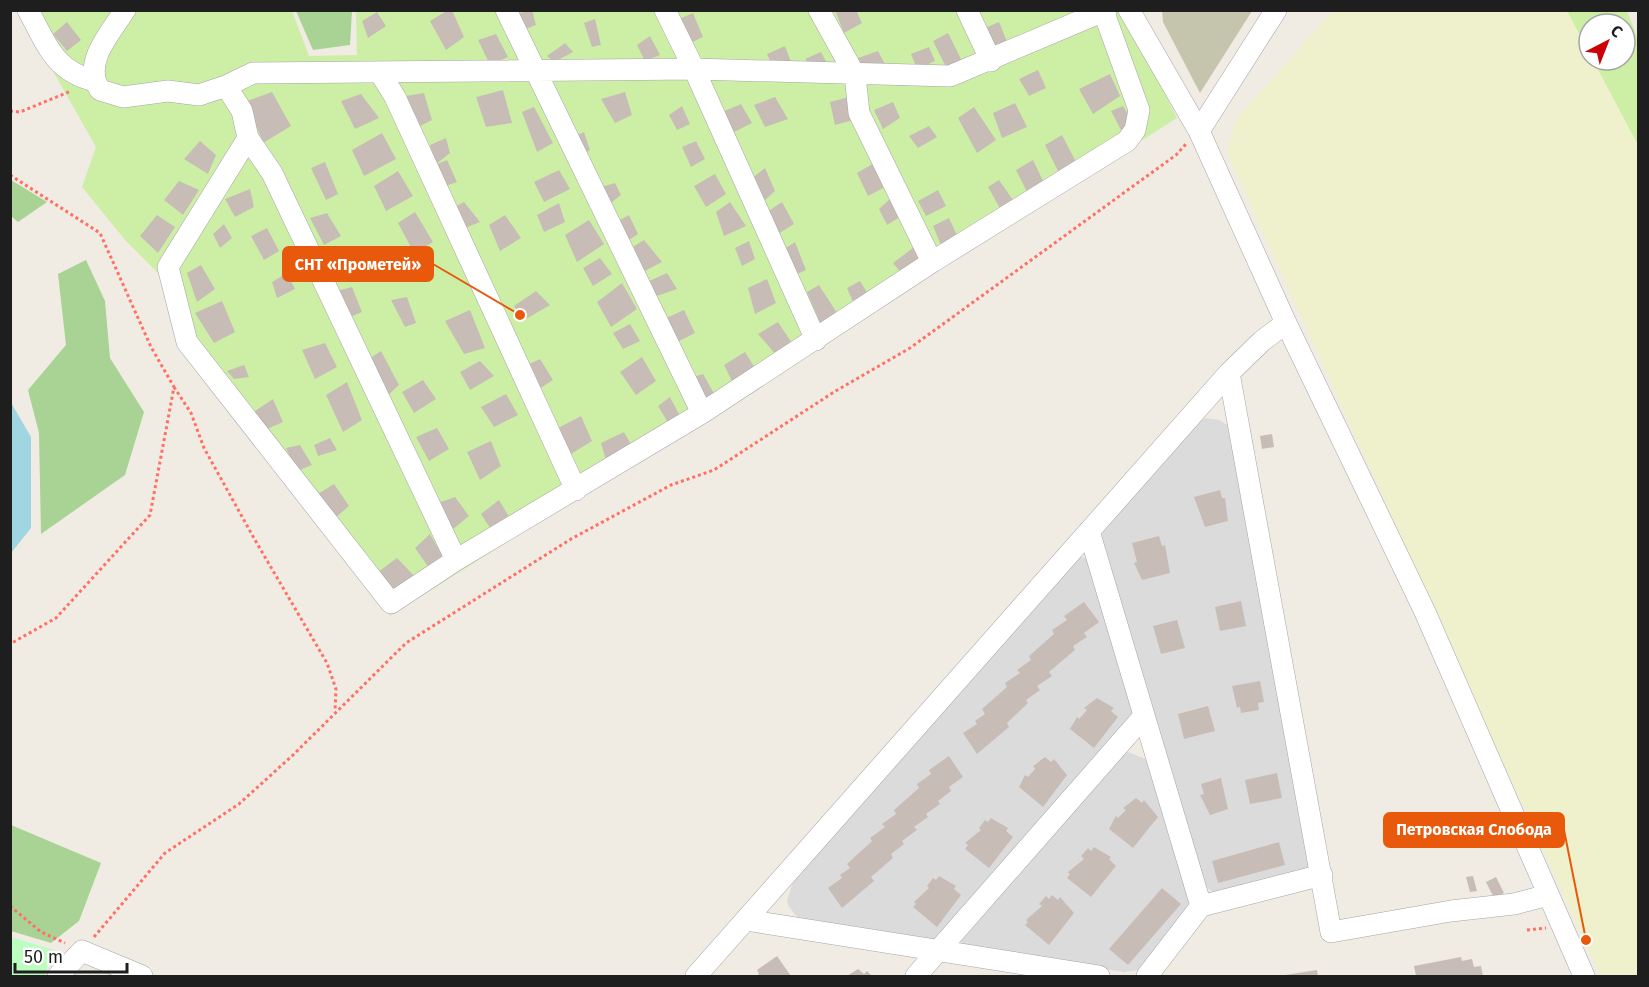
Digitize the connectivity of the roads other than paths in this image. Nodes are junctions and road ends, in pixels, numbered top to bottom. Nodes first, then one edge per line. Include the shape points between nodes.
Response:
1 (28, 10) edge
2 (125, 10) edge
3 (506, 10) edge
4 (665, 10) edge
5 (819, 10) edge
6 (967, 10) edge
7 (1129, 10) edge
8 (1276, 10) edge
9 (1104, 11) edge
10 (991, 61) junction
11 (533, 69) junction
12 (694, 69) junction
13 (380, 73) junction
14 (855, 75) junction
15 (95, 81) junction
16 (226, 86) junction
17 (1199, 131) junction
18 (248, 138) junction
19 (932, 262) junction
20 (1286, 323) junction
21 (816, 339) junction
22 (1229, 373) junction
23 (702, 413) junction
24 (576, 490) junction
25 (1089, 531) junction
26 (456, 560) junction
27 (1144, 716) junction
28 (1322, 875) junction
29 (1548, 895) junction
30 (1202, 906) junction
31 (746, 920) junction
32 (938, 951) junction
33 (58, 976) edge
34 (142, 976) edge
35 (696, 976) edge
36 (916, 976) edge
37 (1098, 976) edge
38 (1147, 976) edge
39 (1584, 976) edge

1 - 15 street via 60,65 78,77
2 - 15 street via 94,60
3 - 11 street
4 - 12 street
5 - 14 street
6 - 10 street
7 - 17 street
8 - 17 street
9 - 10 street
9 - 19 street via 1139,110 1135,130 1127,141
10 - 14 street via 950,76
11 - 12 street
11 - 13 street
11 - 23 street
12 - 14 street
12 - 21 street
13 - 16 street via 253,73
13 - 24 street via 395,97
14 - 19 street via 859,113
15 - 16 street via 108,94 123,97 168,91 199,95
16 - 18 street via 242,111
17 - 20 street
18 - 26 street via 272,173
18 - 26 street via 168,267 187,342 391,603
19 - 21 street
20 - 22 street
20 - 29 street via 1425,612
21 - 23 street
22 - 25 street
22 - 28 street
23 - 24 street
24 - 26 street
25 - 27 street
25 - 31 street
27 - 30 street
27 - 32 street
28 - 29 street via 1331,932 1514,904
28 - 30 street
29 - 39 street
30 - 38 street
31 - 32 street
31 - 35 street
32 - 36 street
32 - 37 street
33 - 34 street via 82,951

